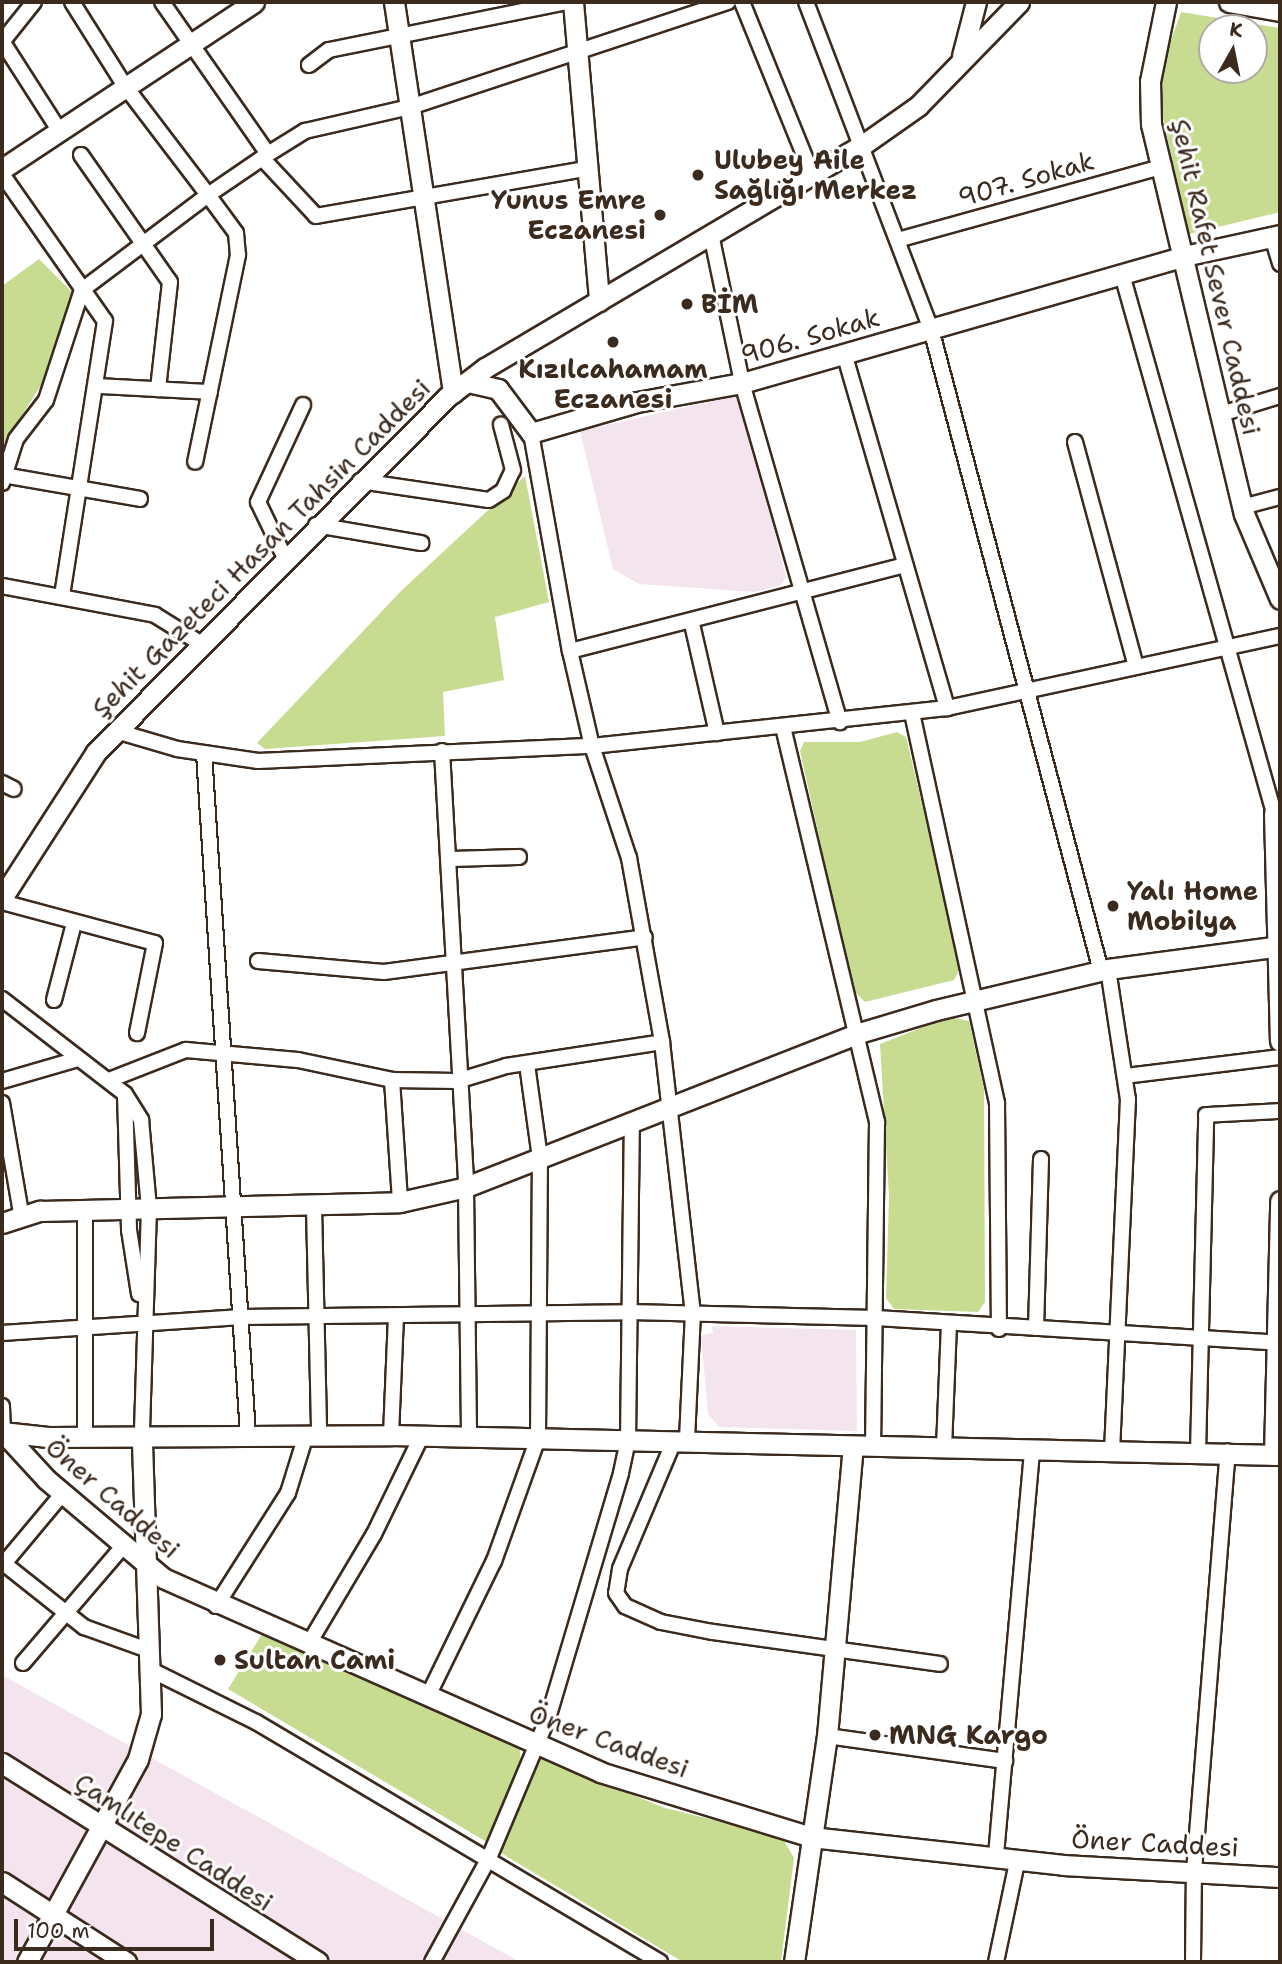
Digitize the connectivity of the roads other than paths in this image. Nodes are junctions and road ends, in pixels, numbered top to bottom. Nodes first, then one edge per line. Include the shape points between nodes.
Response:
1 (34, 2) edge
2 (72, 2) edge
3 (162, 2) edge
4 (254, 2) edge
5 (394, 2) edge
6 (566, 2) edge
7 (573, 2) edge
8 (728, 2) edge
9 (742, 2) edge
10 (806, 2) edge
11 (976, 2) edge
12 (1019, 2) edge
13 (1166, 2) edge
14 (1229, 2) edge
15 (1280, 12) edge
16 (399, 36) junction
17 (2, 42) edge
18 (189, 44) junction
19 (577, 49) junction
20 (961, 60) junction
21 (309, 65) dead end
22 (125, 86) junction
23 (410, 107) junction
24 (60, 130) junction
25 (864, 144) junction
26 (81, 155) dead end
27 (265, 156) junction
28 (1164, 166) junction
29 (586, 169) junction
30 (2, 171) edge
31 (812, 174) junction
32 (208, 195) junction
33 (424, 202) junction
34 (711, 234) junction
35 (1276, 236) edge
36 (901, 239) junction
37 (146, 241) junction
38 (1184, 256) junction
39 (1280, 264) edge
40 (1123, 278) junction
41 (82, 290) junction
42 (599, 300) junction
43 (931, 329) junction
44 (844, 352) junction
45 (742, 383) junction
46 (99, 386) junction
47 (460, 387) junction
48 (158, 389) junction
49 (210, 392) junction
50 (1280, 396) edge
51 (303, 405) dead end
52 (1221, 414) junction
53 (501, 425) dead end
54 (531, 433) junction
55 (1075, 442) dead end
56 (195, 462) dead end
57 (2, 479) edge
58 (360, 481) junction
59 (80, 489) junction
60 (1280, 497) edge
61 (140, 499) dead end
62 (1242, 507) junction
63 (316, 526) junction
64 (421, 543) dead end
65 (285, 558) junction
66 (905, 565) junction
67 (2, 586) edge
68 (806, 593) junction
69 (1279, 594) edge
70 (62, 596) junction
71 (692, 624) junction
72 (1280, 636) edge
73 (200, 643) junction
74 (1230, 647) junction
75 (570, 652) junction
76 (1136, 667) junction
77 (1030, 689) junction
78 (947, 708) junction
79 (912, 713) junction
80 (840, 722) junction
81 (783, 727) junction
82 (116, 731) junction
83 (717, 733) junction
84 (592, 746) junction
85 (442, 751) junction
86 (204, 753) junction
87 (1277, 813) edge
88 (519, 857) dead end
89 (450, 859) junction
90 (2, 900) edge
91 (74, 923) junction
92 (645, 937) junction
93 (1278, 946) edge
94 (258, 961) dead end
95 (452, 966) junction
96 (1105, 970) junction
97 (2, 999) edge
98 (54, 1000) dead end
99 (977, 1002) junction
100 (1279, 1007) edge
101 (859, 1032) junction
102 (137, 1033) dead end
103 (662, 1041) junction
104 (1280, 1041) edge
105 (221, 1051) junction
106 (1280, 1057) edge
107 (78, 1059) junction
108 (527, 1064) junction
109 (1125, 1076) junction
110 (109, 1080) junction
111 (392, 1080) junction
112 (2, 1081) edge
113 (457, 1081) junction
114 (2, 1103) edge
115 (672, 1105) junction
116 (1280, 1111) edge
117 (632, 1121) junction
118 (540, 1158) junction
119 (1041, 1159) dead end
120 (466, 1187) junction
121 (1280, 1201) edge
122 (400, 1202) junction
123 (233, 1205) junction
124 (314, 1207) junction
125 (139, 1208) junction
126 (85, 1209) junction
127 (21, 1213) junction
128 (2, 1223) edge
129 (630, 1311) junction
130 (537, 1312) junction
131 (693, 1312) junction
132 (466, 1314) junction
133 (396, 1316) junction
134 (241, 1317) junction
135 (315, 1318) junction
136 (875, 1318) junction
137 (142, 1323) junction
138 (949, 1326) junction
139 (1037, 1328) junction
140 (83, 1329) junction
141 (999, 1329) junction
142 (2, 1333) edge
143 (1116, 1336) junction
144 (1196, 1341) junction
145 (1277, 1343) edge
146 (2, 1406) edge
147 (2, 1432) edge
148 (312, 1435) junction
149 (391, 1435) junction
150 (422, 1435) junction
151 (248, 1436) junction
152 (85, 1437) junction
153 (142, 1437) junction
154 (469, 1437) junction
155 (538, 1438) junction
156 (628, 1441) junction
157 (680, 1441) junction
158 (853, 1446) junction
159 (873, 1447) junction
160 (944, 1448) junction
161 (1032, 1450) junction
162 (1112, 1451) junction
163 (1228, 1451) junction
164 (1198, 1453) junction
165 (1277, 1455) edge
166 (63, 1493) junction
167 (124, 1545) junction
168 (145, 1563) junction
169 (3, 1564) edge
170 (216, 1605) junction
171 (65, 1614) junction
172 (308, 1645) junction
173 (835, 1650) junction
174 (148, 1659) junction
175 (23, 1662) dead end
176 (940, 1664) dead end
177 (429, 1694) junction
178 (827, 1736) junction
179 (535, 1744) junction
180 (1005, 1760) junction
181 (2, 1763) edge
182 (102, 1826) junction
183 (811, 1837) junction
184 (996, 1855) junction
185 (489, 1858) junction
186 (1018, 1858) junction
187 (1194, 1871) junction
188 (1280, 1877) edge
189 (2, 1882) edge
190 (53, 1914) junction
191 (27, 1962) edge
192 (126, 1962) edge
193 (318, 1962) edge
194 (432, 1962) edge
195 (660, 1962) edge
196 (794, 1962) edge
197 (996, 1962) edge
198 (1193, 1962) edge

1 - 17 street
2 - 22 street
3 - 18 street
4 - 18 street
5 - 16 street
6 - 16 street
7 - 19 street
8 - 19 street
9 - 31 street
10 - 25 street
11 - 20 street, Şehit Gazeteci Hasan Tahsin Caddesi
12 - 20 street, Şehit Gazeteci Hasan Tahsin Caddesi
13 - 28 street, Şehit Rafet Sever Caddesi via 1150,81 1151,124
14 - 15 street
16 - 21 street via 329,50
16 - 23 street
17 - 24 street
18 - 22 street
18 - 27 street
19 - 23 street
19 - 29 street
20 - 25 street, Şehit Gazeteci Hasan Tahsin Caddesi via 918,106
22 - 24 street
22 - 32 street
23 - 27 street via 305,131
23 - 33 street
24 - 30 street
25 - 31 street, Şehit Gazeteci Hasan Tahsin Caddesi
25 - 36 street
26 - 37 street
27 - 32 street
27 - 33 street via 316,216
28 - 36 street, 907. Sokak
28 - 38 street, Şehit Rafet Sever Caddesi
29 - 33 street
29 - 42 street
30 - 41 street
31 - 34 street, Şehit Gazeteci Hasan Tahsin Caddesi
32 - 37 street
32 - 49 street via 236,233 238,255
33 - 47 street
34 - 42 street, Şehit Gazeteci Hasan Tahsin Caddesi
34 - 45 street
35 - 38 street, 906. Sokak
35 - 39 street
36 - 43 street
37 - 41 street
37 - 48 street via 170,282
38 - 40 street, 906. Sokak
38 - 52 street, Şehit Rafet Sever Caddesi
40 - 43 street, 906. Sokak
40 - 74 street
41 - 46 street via 105,321
41 - 57 street via 46,400 16,439
42 - 47 street, Şehit Gazeteci Hasan Tahsin Caddesi
43 - 44 street, 906. Sokak
43 - 77 street
44 - 45 street, 906. Sokak
44 - 66 street
45 - 54 street, 906. Sokak via 637,402
45 - 68 street
46 - 48 street
46 - 59 street
47 - 54 street via 498,389
47 - 58 street, Şehit Gazeteci Hasan Tahsin Caddesi
48 - 49 street
49 - 56 street
50 - 52 street
51 - 65 street via 258,502
52 - 62 street, Şehit Rafet Sever Caddesi
53 - 58 street via 513,470 503,491 489,500
54 - 75 street
55 - 76 street
57 - 59 street
58 - 63 street, Şehit Gazeteci Hasan Tahsin Caddesi
59 - 61 street
59 - 70 street
60 - 62 street
62 - 69 street, Şehit Rafet Sever Caddesi
63 - 64 street
63 - 65 street, Şehit Gazeteci Hasan Tahsin Caddesi
65 - 73 street, Şehit Gazeteci Hasan Tahsin Caddesi
66 - 68 street
66 - 78 street
67 - 70 street
68 - 71 street
68 - 80 street
70 - 73 street via 155,615
71 - 75 street
71 - 83 street
72 - 74 street
73 - 82 street, Şehit Gazeteci Hasan Tahsin Caddesi
74 - 76 street
74 - 87 street
75 - 84 street
76 - 77 street
77 - 78 street
77 - 96 street
78 - 79 street
79 - 80 street
79 - 99 street
80 - 81 street
81 - 83 street
81 - 101 street
82 - 86 street
82 - 90 street, Şehit Gazeteci Hasan Tahsin Caddesi via 32,845
83 - 84 street
84 - 85 street
84 - 92 street via 629,858
85 - 86 street via 258,761
85 - 89 street
86 - 105 street
87 - 93 street
88 - 89 street
89 - 95 street
90 - 91 street
91 - 98 street
91 - 102 street via 155,943
92 - 95 street
92 - 103 street
93 - 96 street
93 - 100 street
94 - 95 street via 326,971
95 - 113 street
96 - 99 street
96 - 109 street
97 - 107 street
99 - 101 street
99 - 141 street via 997,1104
100 - 104 street
101 - 115 street
101 - 136 street via 877,1122
103 - 108 street
103 - 115 street
105 - 110 street via 186,1050
105 - 111 street
105 - 123 street
106 - 109 street
107 - 110 street
107 - 112 street
108 - 113 street
108 - 118 street
109 - 143 street
110 - 125 street via 125,1094
111 - 113 street
111 - 122 street
113 - 120 street
114 - 127 street
115 - 117 street
115 - 131 street
116 - 144 street via 1206,1115
117 - 118 street
117 - 129 street
118 - 120 street
118 - 130 street
119 - 139 street
120 - 122 street
120 - 132 street
121 - 145 street
122 - 124 street
123 - 124 street
123 - 125 street
123 - 134 street
124 - 135 street
125 - 126 street
125 - 137 street
126 - 127 street
126 - 140 street
127 - 128 street
129 - 130 street
129 - 131 street
129 - 156 street
130 - 132 street
130 - 155 street
131 - 136 street
131 - 157 street
132 - 133 street
132 - 154 street
133 - 135 street
133 - 149 street
134 - 135 street
134 - 137 street
134 - 151 street
135 - 148 street
136 - 138 street
136 - 159 street
137 - 140 street
137 - 153 street
138 - 141 street
138 - 160 street
139 - 141 street
139 - 143 street
140 - 142 street
140 - 152 street
143 - 144 street
143 - 162 street
144 - 145 street
144 - 164 street
145 - 165 street
146 - 147 street
147 - 152 street
147 - 166 street, Öner Caddesi
148 - 149 street
148 - 151 street
148 - 170 street via 288,1493
149 - 150 street
150 - 154 street
150 - 172 street via 374,1534
151 - 153 street
152 - 153 street
153 - 168 street
154 - 155 street
155 - 156 street
155 - 177 street via 494,1561
156 - 157 street
156 - 179 street via 561,1683
157 - 158 street
157 - 173 street via 620,1569 616,1593 625,1606 662,1622
158 - 159 street
158 - 173 street
159 - 160 street
160 - 161 street
161 - 162 street
161 - 180 street
162 - 164 street
163 - 164 street
163 - 165 street
163 - 187 street
166 - 167 street, Öner Caddesi
166 - 169 street
167 - 168 street, Öner Caddesi
167 - 171 street
168 - 170 street, Öner Caddesi
168 - 174 street
169 - 171 street
170 - 172 street, Öner Caddesi
171 - 174 street
171 - 175 street
172 - 177 street, Öner Caddesi
173 - 176 street
173 - 178 street
174 - 182 street via 151,1714 138,1759
174 - 185 street
177 - 179 street, Öner Caddesi
178 - 180 street
178 - 183 street
179 - 183 street, Öner Caddesi via 600,1772
179 - 185 street
180 - 184 street
181 - 182 street, Çamlıtepe Caddesi
182 - 190 street
182 - 193 street, Çamlıtepe Caddesi
183 - 184 street, Öner Caddesi
183 - 196 street
184 - 186 street, Öner Caddesi
185 - 194 street
185 - 195 street
186 - 187 street, Öner Caddesi
186 - 197 street
187 - 188 street, Öner Caddesi
187 - 198 street
189 - 190 street
190 - 191 street
190 - 192 street

